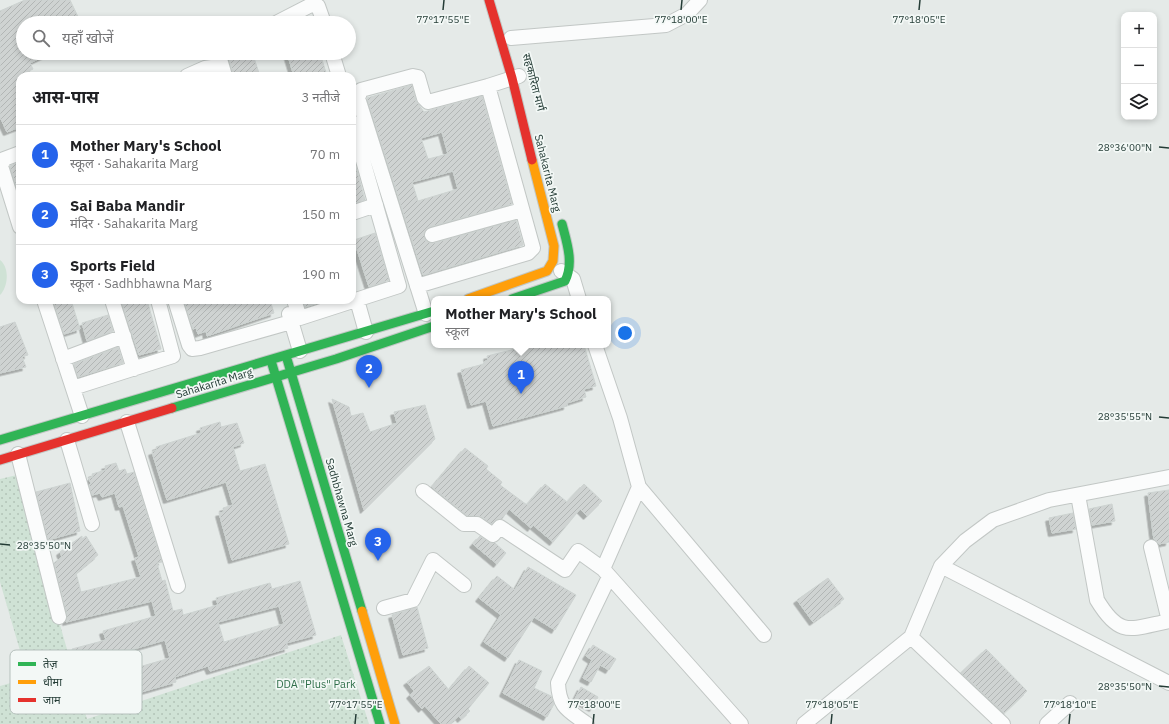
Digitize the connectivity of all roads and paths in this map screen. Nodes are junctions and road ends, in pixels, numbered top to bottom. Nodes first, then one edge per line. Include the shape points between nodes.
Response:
1 (489, 0) edge
2 (700, 0) edge
3 (290, 16) edge
4 (322, 16) edge
5 (510, 35) joint
6 (220, 60) edge
7 (334, 60) edge
8 (196, 72) edge
9 (215, 72) edge
10 (224, 72) edge
11 (338, 72) edge
12 (516, 77) junction
13 (488, 86) junction
14 (532, 121) dead end
15 (356, 136) edge
16 (16, 154) edge
17 (376, 206) junction
18 (522, 210) junction
19 (356, 212) edge
20 (558, 212) dead end
21 (16, 214) edge
22 (432, 235) dead end
23 (551, 265) junction
24 (569, 269) junction
25 (417, 286) junction
26 (476, 296) edge
27 (521, 296) edge
28 (579, 296) edge
29 (357, 300) joint
30 (45, 304) edge
31 (113, 304) edge
32 (159, 304) edge
33 (176, 304) edge
34 (286, 304) edge
35 (295, 304) edge
36 (344, 304) edge
37 (430, 312) edge
38 (292, 322) junction
39 (431, 327) edge
40 (366, 332) junction
41 (124, 336) junction
42 (596, 348) edge
43 (300, 351) junction
44 (286, 355) junction
45 (63, 359) junction
46 (270, 360) junction
47 (134, 369) junction
48 (291, 372) junction
49 (276, 377) junction
50 (73, 388) junction
51 (82, 416) junction
52 (127, 422) junction
53 (0, 440) edge
54 (67, 440) junction
55 (18, 454) junction
56 (0, 460) edge
57 (1169, 477) edge
58 (639, 486) junction
59 (422, 491) dead end
60 (1078, 495) junction
61 (92, 524) dead end
62 (1151, 546) dead end
63 (940, 566) junction
64 (606, 573) junction
65 (464, 585) dead end
66 (178, 586) dead end
67 (384, 608) dead end
68 (59, 617) dead end
69 (1169, 621) edge
70 (764, 635) dead end
71 (911, 637) junction
72 (1169, 683) edge
73 (1070, 703) dead end
74 (380, 724) edge
75 (395, 724) edge
76 (587, 724) edge
77 (741, 724) edge
78 (804, 724) edge
79 (1003, 724) edge
80 (1047, 724) edge

1 - 12 street, Sahakarita Marg
2 - 5 street via 687,14 666,25
3 - 4 street via 313,4 318,6
5 - 12 street, सहकारिता मार्ग
6 - 10 street
7 - 11 street
8 - 9 street via 212,67
12 - 13 street
12 - 14 street, सहकारिता मार्ग
12 - 23 street, Sahakarita Marg via 554,246
13 - 18 street
13 - 25 street via 428,102 424,98 420,80 414,76 361,90 358,94
15 - 17 street
16 - 21 street via 4,159 1,166
17 - 19 street
17 - 29 street via 399,286
18 - 22 street
18 - 25 street via 532,251
20 - 24 street via 567,242
23 - 24 street
23 - 26 street via 547,271
24 - 27 street via 565,281
24 - 28 street
25 - 37 street
29 - 40 street
30 - 45 street
31 - 41 street
32 - 47 street via 173,356
33 - 38 street via 192,349
34 - 38 street
35 - 36 street via 300,318
37 - 40 street, Sahakarita Marg
38 - 43 street
39 - 48 street, Sahakarita Marg
40 - 43 street, Sahakarita Marg
41 - 45 street
41 - 47 street
42 - 58 street via 620,418
43 - 44 street, Sahakarita Marg
44 - 46 street, Sahakarita Marg
44 - 48 street, Sadhbhawna Marg
45 - 50 street
46 - 49 street
46 - 51 street, Sahakarita Marg
47 - 50 street
48 - 49 street, Sahakarita Marg
48 - 75 street, Sadhbhawna Marg
49 - 52 street, Sahakarita Marg
49 - 74 street
50 - 51 street
51 - 53 street, Sahakarita Marg
52 - 54 street, Sahakarita Marg
52 - 66 street
54 - 55 street, Sahakarita Marg
54 - 61 street
55 - 56 street, Sahakarita Marg
55 - 68 street
57 - 60 street
58 - 64 street
58 - 70 street
59 - 64 street via 464,524 477,524 493,535 500,527 565,570 578,551
60 - 63 street via 1050,500 993,520 965,541
60 - 69 street via 1097,600 1106,615 1118,626 1132,629
62 - 69 street
63 - 71 street
63 - 72 street
64 - 76 street via 558,683 560,702
64 - 77 street
65 - 67 street via 432,560 413,600
71 - 78 street
71 - 79 street
73 - 80 street

